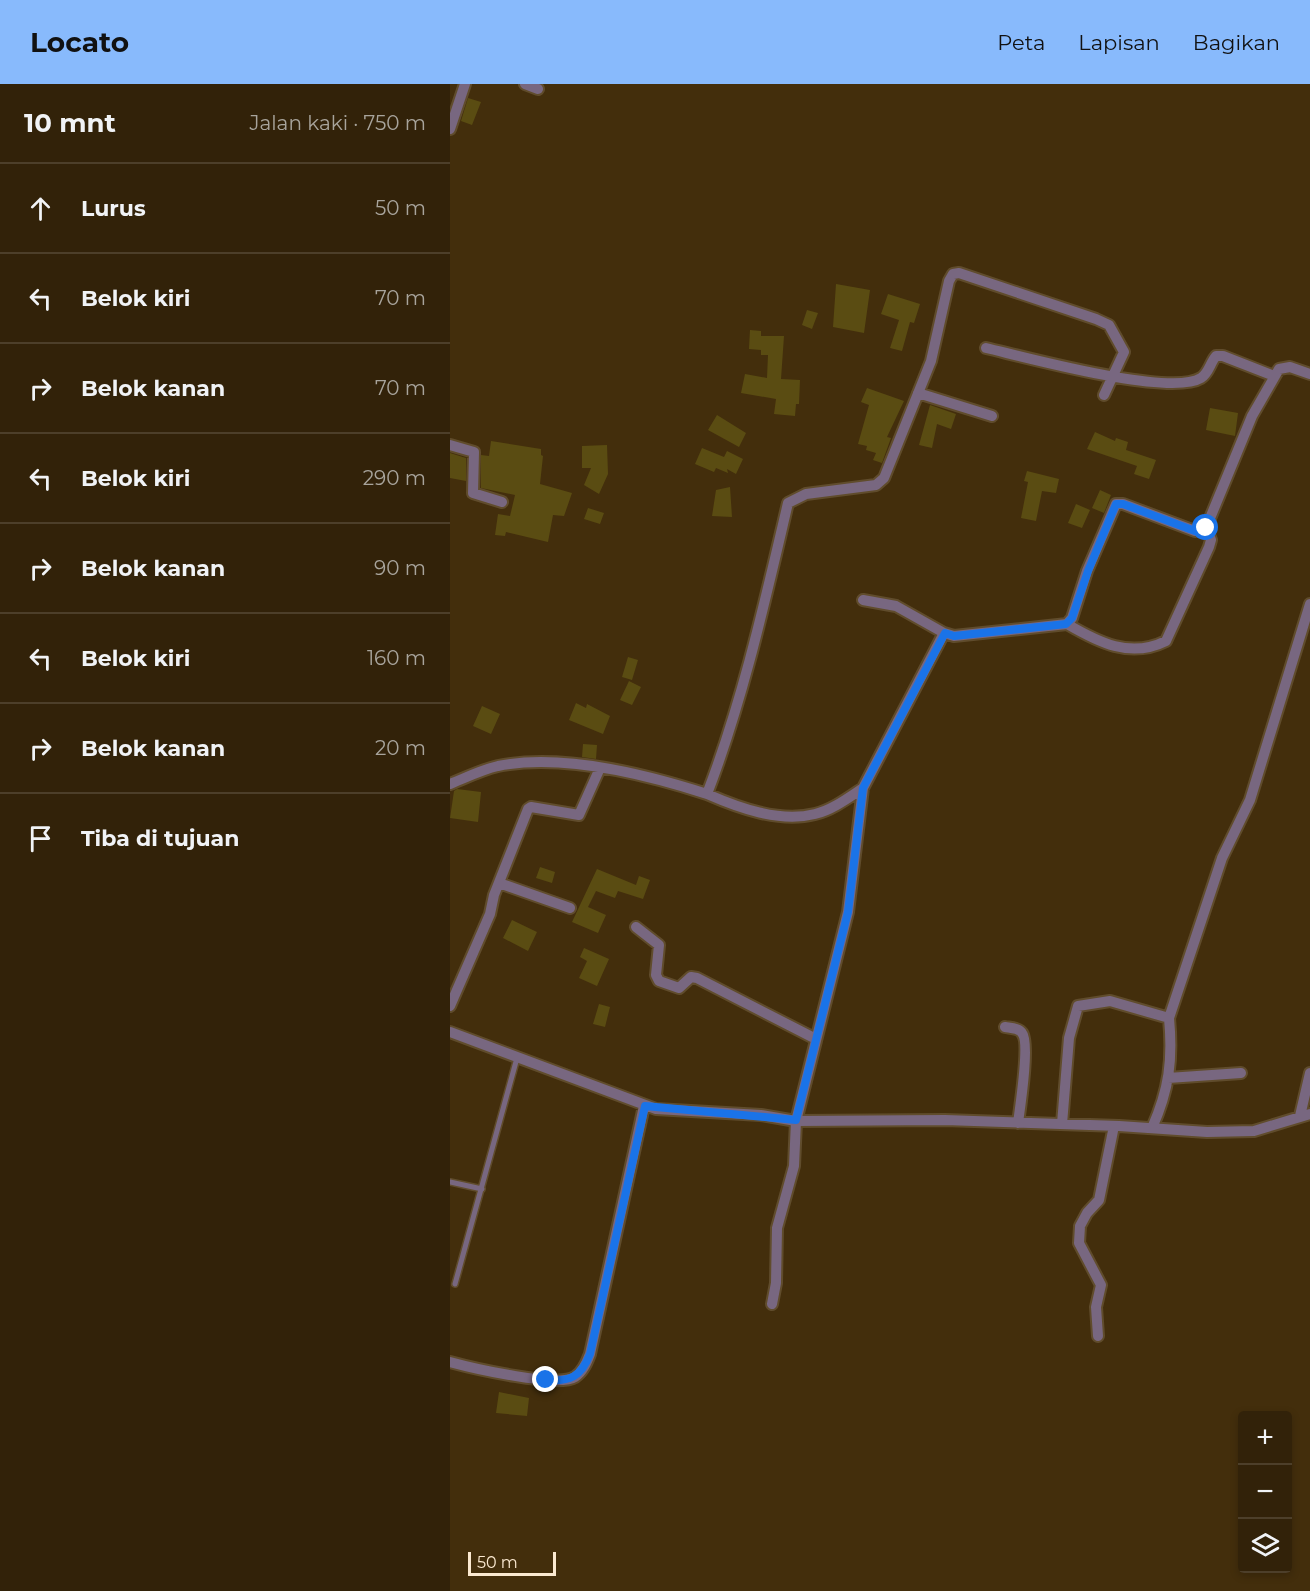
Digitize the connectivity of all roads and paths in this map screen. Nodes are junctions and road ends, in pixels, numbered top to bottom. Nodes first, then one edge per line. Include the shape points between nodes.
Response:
1 (465, 84) edge
2 (525, 84) edge
3 (538, 89) dead end
4 (450, 129) edge
5 (986, 348) dead end
6 (1310, 374) edge
7 (1274, 375) junction
8 (1111, 378) junction
9 (918, 393) junction
10 (1104, 395) dead end
11 (992, 416) dead end
12 (450, 445) edge
13 (502, 502) dead end
14 (1206, 528) junction
15 (863, 600) dead end
16 (1310, 604) edge
17 (1066, 624) junction
18 (945, 633) junction
19 (600, 768) junction
20 (450, 784) edge
21 (863, 788) junction
22 (707, 794) junction
23 (499, 884) junction
24 (570, 908) dead end
25 (636, 927) dead end
26 (450, 1006) edge
27 (1169, 1018) junction
28 (1005, 1027) dead end
29 (450, 1032) edge
30 (816, 1039) junction
31 (517, 1059) junction
32 (1241, 1073) dead end
33 (1310, 1073) edge
34 (1168, 1078) junction
35 (645, 1106) junction
36 (1305, 1115) edge
37 (796, 1120) junction
38 (1018, 1122) junction
39 (1062, 1124) junction
40 (1114, 1126) junction
41 (1152, 1128) junction
42 (450, 1182) edge
43 (482, 1189) junction
44 (455, 1284) dead end
45 (772, 1304) dead end
46 (1098, 1336) dead end
47 (450, 1362) edge

1 - 4 street
2 - 3 street
5 - 8 street
6 - 7 street via 1283,367
7 - 8 street via 1216,356 1206,374 1193,382
7 - 14 street via 1252,416
8 - 9 street via 1125,356 1109,325 959,273 949,281 931,361
8 - 10 street
9 - 11 street
9 - 22 street via 881,483 806,494 788,503 730,729
12 - 13 street via 474,452 473,493
14 - 17 street via 1195,531 1116,504 1072,618
14 - 17 street via 1211,540 1209,548 1166,641 1154,648 1116,648
15 - 18 street via 896,606
16 - 27 street via 1250,800 1222,858
17 - 18 street via 954,636
18 - 21 street
19 - 20 street via 551,764 499,766
19 - 22 street
19 - 23 street via 579,814 528,809
21 - 22 street via 833,806 805,816 766,814
21 - 30 street via 848,912
23 - 24 street
23 - 26 street
25 - 30 street via 658,945 658,981 679,988 691,977 696,978
27 - 34 street
27 - 39 street via 1110,1001 1078,1006 1070,1038
28 - 38 street via 1020,1030 1024,1035
29 - 31 street
30 - 37 street
31 - 35 street
31 - 43 lane
32 - 34 street
33 - 36 street
34 - 41 street via 1166,1097
35 - 37 street
35 - 47 street via 590,1354 578,1376 546,1380
36 - 41 street via 1254,1131
37 - 38 street
37 - 45 street via 794,1166 777,1228
38 - 39 street
39 - 40 street
40 - 41 street
40 - 46 street via 1099,1200 1080,1226 1079,1243 1101,1285 1096,1307
42 - 43 lane
43 - 44 lane

